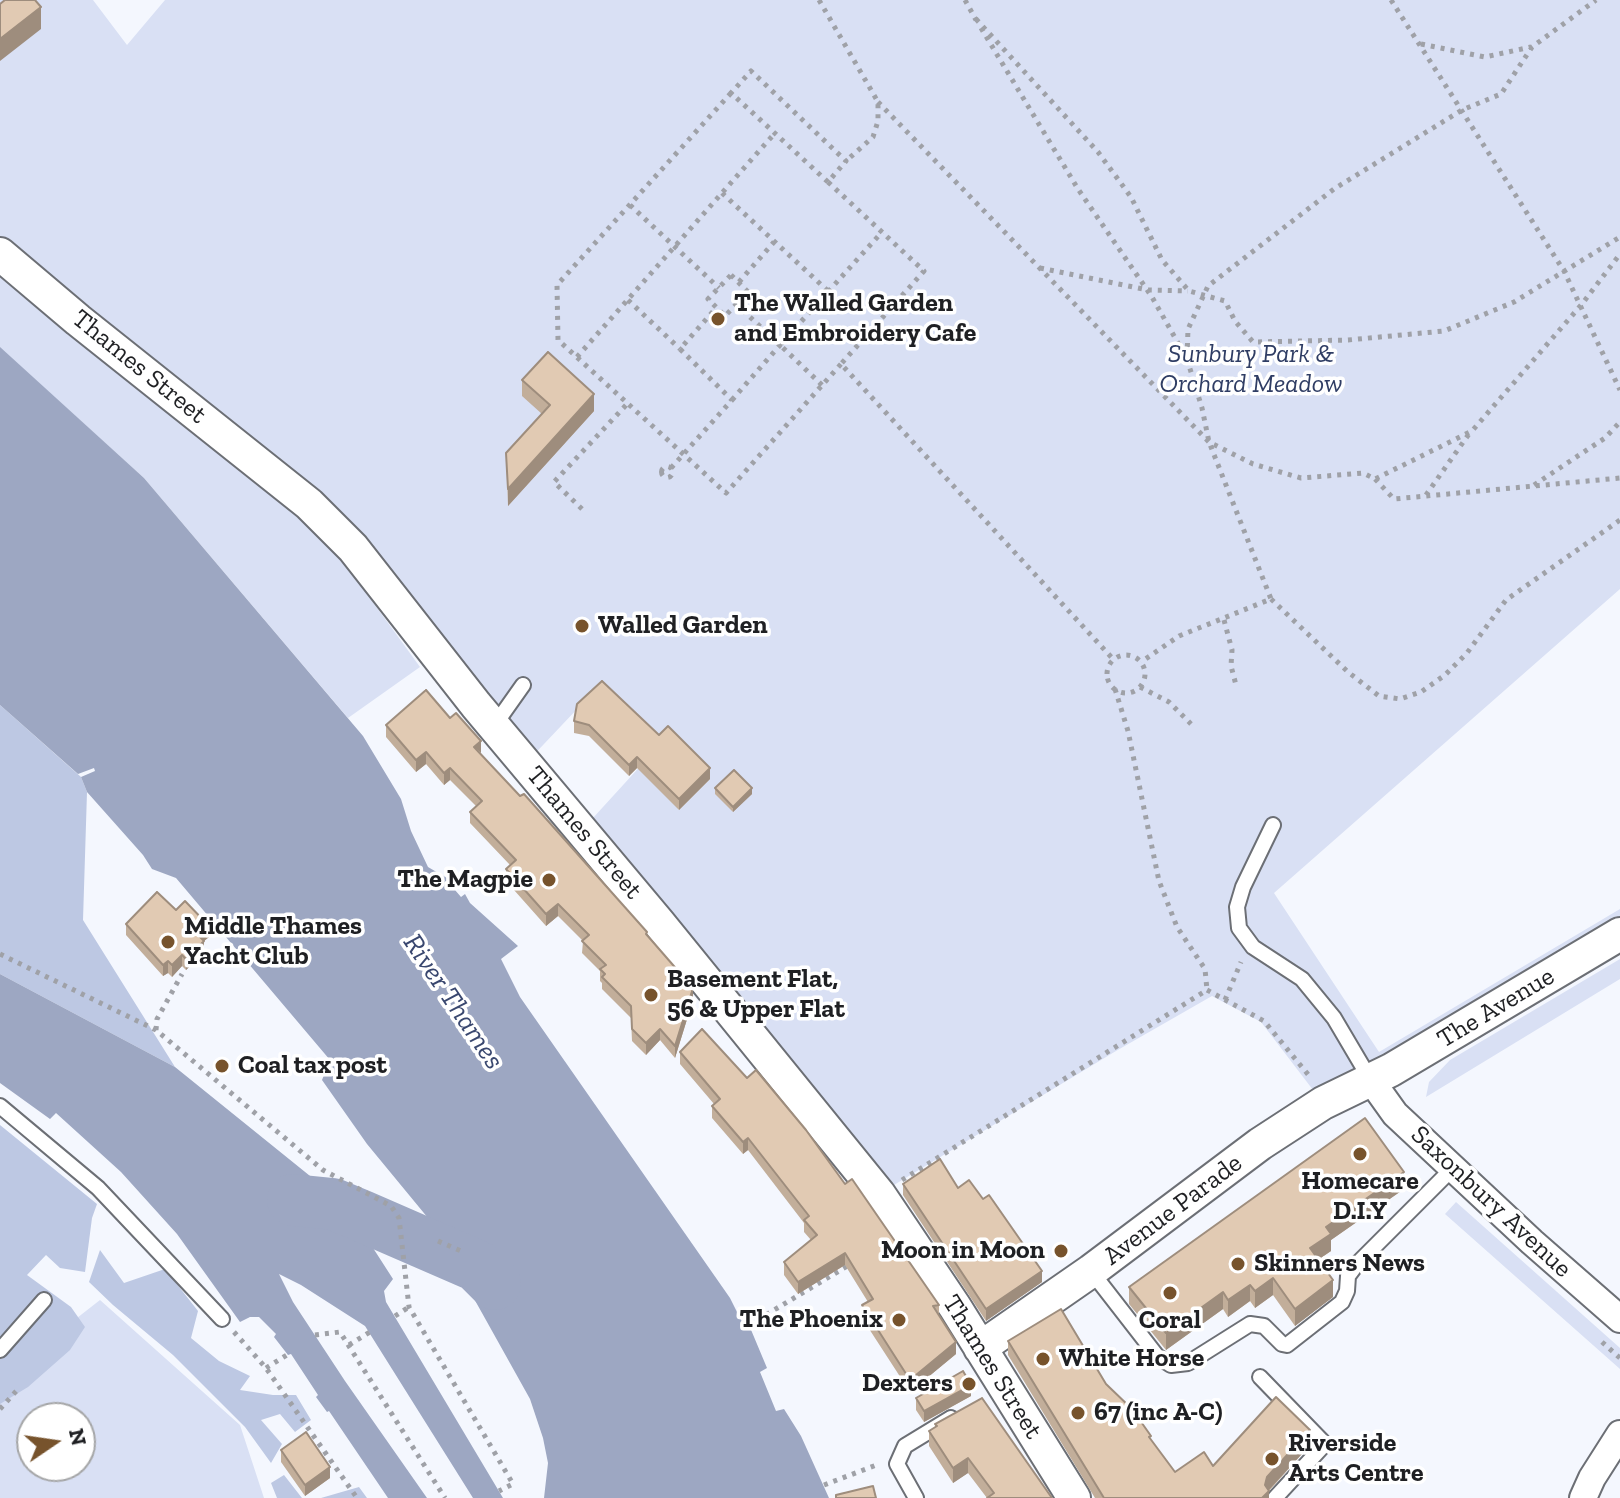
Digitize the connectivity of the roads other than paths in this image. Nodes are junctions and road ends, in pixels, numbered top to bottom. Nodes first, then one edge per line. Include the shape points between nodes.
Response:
1 (0, 254) edge
2 (523, 685) dead end
3 (493, 726) junction
4 (1273, 825) dead end
5 (1620, 934) edge
6 (1370, 1079) junction
7 (0, 1106) edge
8 (1453, 1168) junction
9 (1091, 1271) junction
10 (44, 1300) dead end
11 (222, 1319) road end
12 (1620, 1319) edge
13 (980, 1348) junction
14 (0, 1350) edge
15 (1260, 1377) dead end
16 (967, 1410) edge
17 (1620, 1434) edge
18 (916, 1498) edge
19 (1074, 1498) edge
20 (1275, 1498) edge
21 (1583, 1498) edge

1 - 3 street, Thames Street via 309,504 353,548
2 - 3 lane
3 - 13 street, Thames Street via 879,1194
4 - 6 lane via 1243,887 1237,907 1239,928 1253,947 1302,979 1334,1018
5 - 6 street, The Avenue
6 - 8 street, Saxonbury Avenue via 1395,1114
6 - 9 street, Avenue Parade via 1260,1144
7 - 11 lane via 98,1188
8 - 9 lane via 1357,1264 1342,1302 1287,1345 1264,1326 1250,1324 1188,1363 1171,1365 1157,1356
8 - 12 street, Saxonbury Avenue
9 - 13 street, Avenue Parade
10 - 14 lane
13 - 19 street, Thames Street via 998,1393
15 - 20 lane via 1325,1444
16 - 18 lane via 905,1446 897,1464
17 - 21 street

